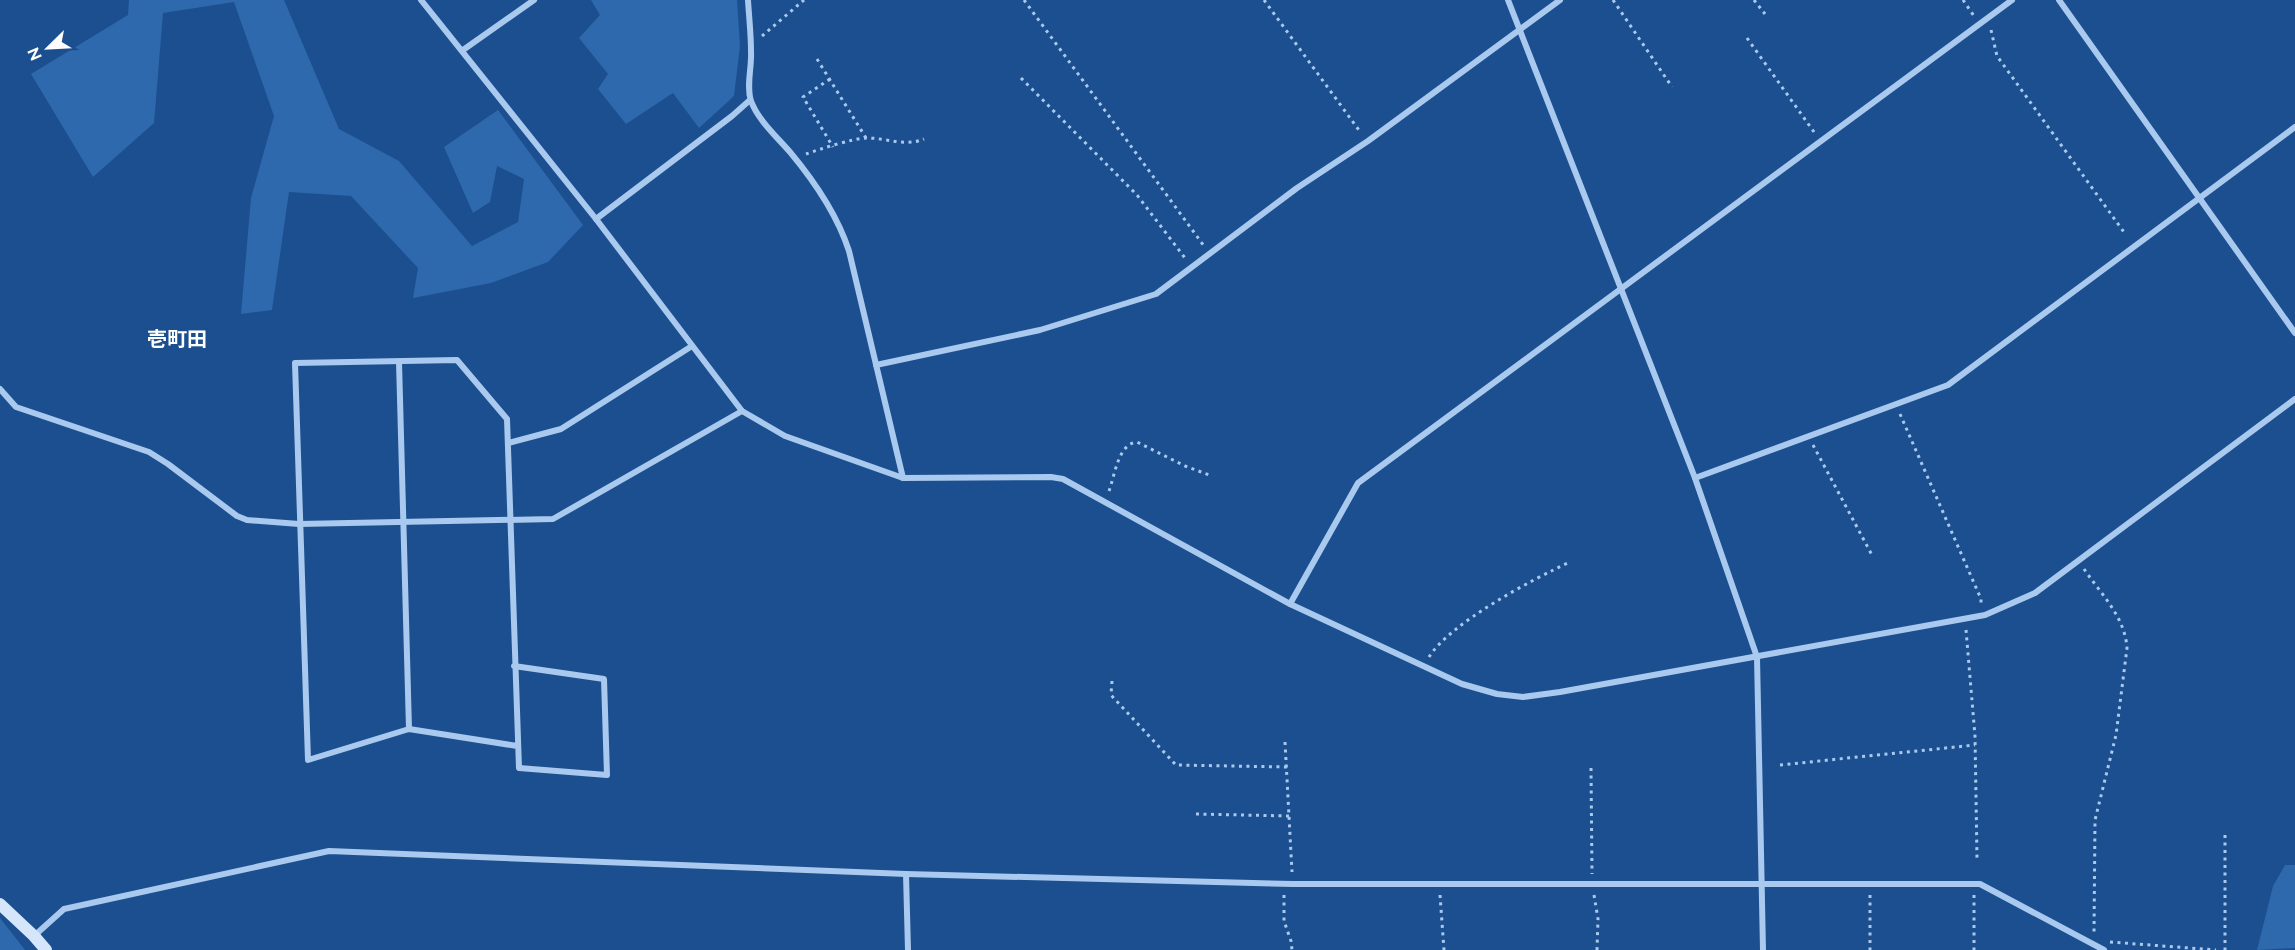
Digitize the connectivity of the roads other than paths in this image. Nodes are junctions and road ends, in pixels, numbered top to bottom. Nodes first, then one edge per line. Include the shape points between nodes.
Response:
1 (421, 0) edge
2 (534, 0) edge
3 (748, 0) edge
4 (1508, 0) edge
5 (1560, 0) edge
6 (2012, 0) edge
7 (2059, 0) edge
8 (1521, 29) junction
9 (463, 50) junction
10 (750, 100) junction
11 (2295, 127) edge
12 (2200, 197) junction
13 (596, 219) junction
14 (1621, 289) junction
15 (2295, 333) edge
16 (692, 346) junction
17 (399, 362) junction
18 (876, 365) junction
19 (0, 389) edge
20 (2295, 399) edge
21 (742, 411) junction
22 (508, 443) junction
23 (903, 478) junction
24 (1695, 478) junction
25 (510, 520) junction
26 (405, 522) junction
27 (299, 524) junction
28 (1290, 604) junction
29 (1757, 657) junction
30 (514, 666) junction
31 (409, 729) junction
32 (517, 746) junction
33 (906, 874) junction
34 (1763, 885) junction
35 (0, 904) edge
36 (34, 936) junction
37 (46, 950) edge
38 (908, 950) edge
39 (1763, 950) edge
40 (2104, 950) edge

1 - 9 street
2 - 9 street
3 - 10 street
4 - 8 street
5 - 8 street
6 - 14 street
7 - 12 street
8 - 14 street
8 - 18 street via 1156,294 1040,330
9 - 13 street
10 - 13 street
10 - 18 street via 842,229
11 - 12 street
12 - 15 street
12 - 24 street via 1948,385
13 - 16 street
14 - 24 street
14 - 28 street via 1358,483
16 - 21 street
16 - 22 street via 561,429
17 - 22 street via 457,360 507,419
17 - 26 street
17 - 27 street via 295,363
18 - 23 street
19 - 27 street via 16,407 150,452 237,516
20 - 29 street via 2034,593 1982,616
21 - 23 street via 785,436
21 - 25 street via 553,519
22 - 25 street
23 - 28 street via 1063,479
24 - 29 street
25 - 26 street
25 - 30 street
26 - 27 street
26 - 31 street
27 - 31 street via 308,760
28 - 29 street via 1462,684 1523,697
29 - 34 street
30 - 32 street
30 - 32 street via 604,679 607,775 519,768
31 - 32 street
33 - 34 street via 1284,884
33 - 36 street via 329,851 64,909
33 - 38 street
34 - 39 street
34 - 40 street via 1980,884
35 - 36 street
36 - 37 street

